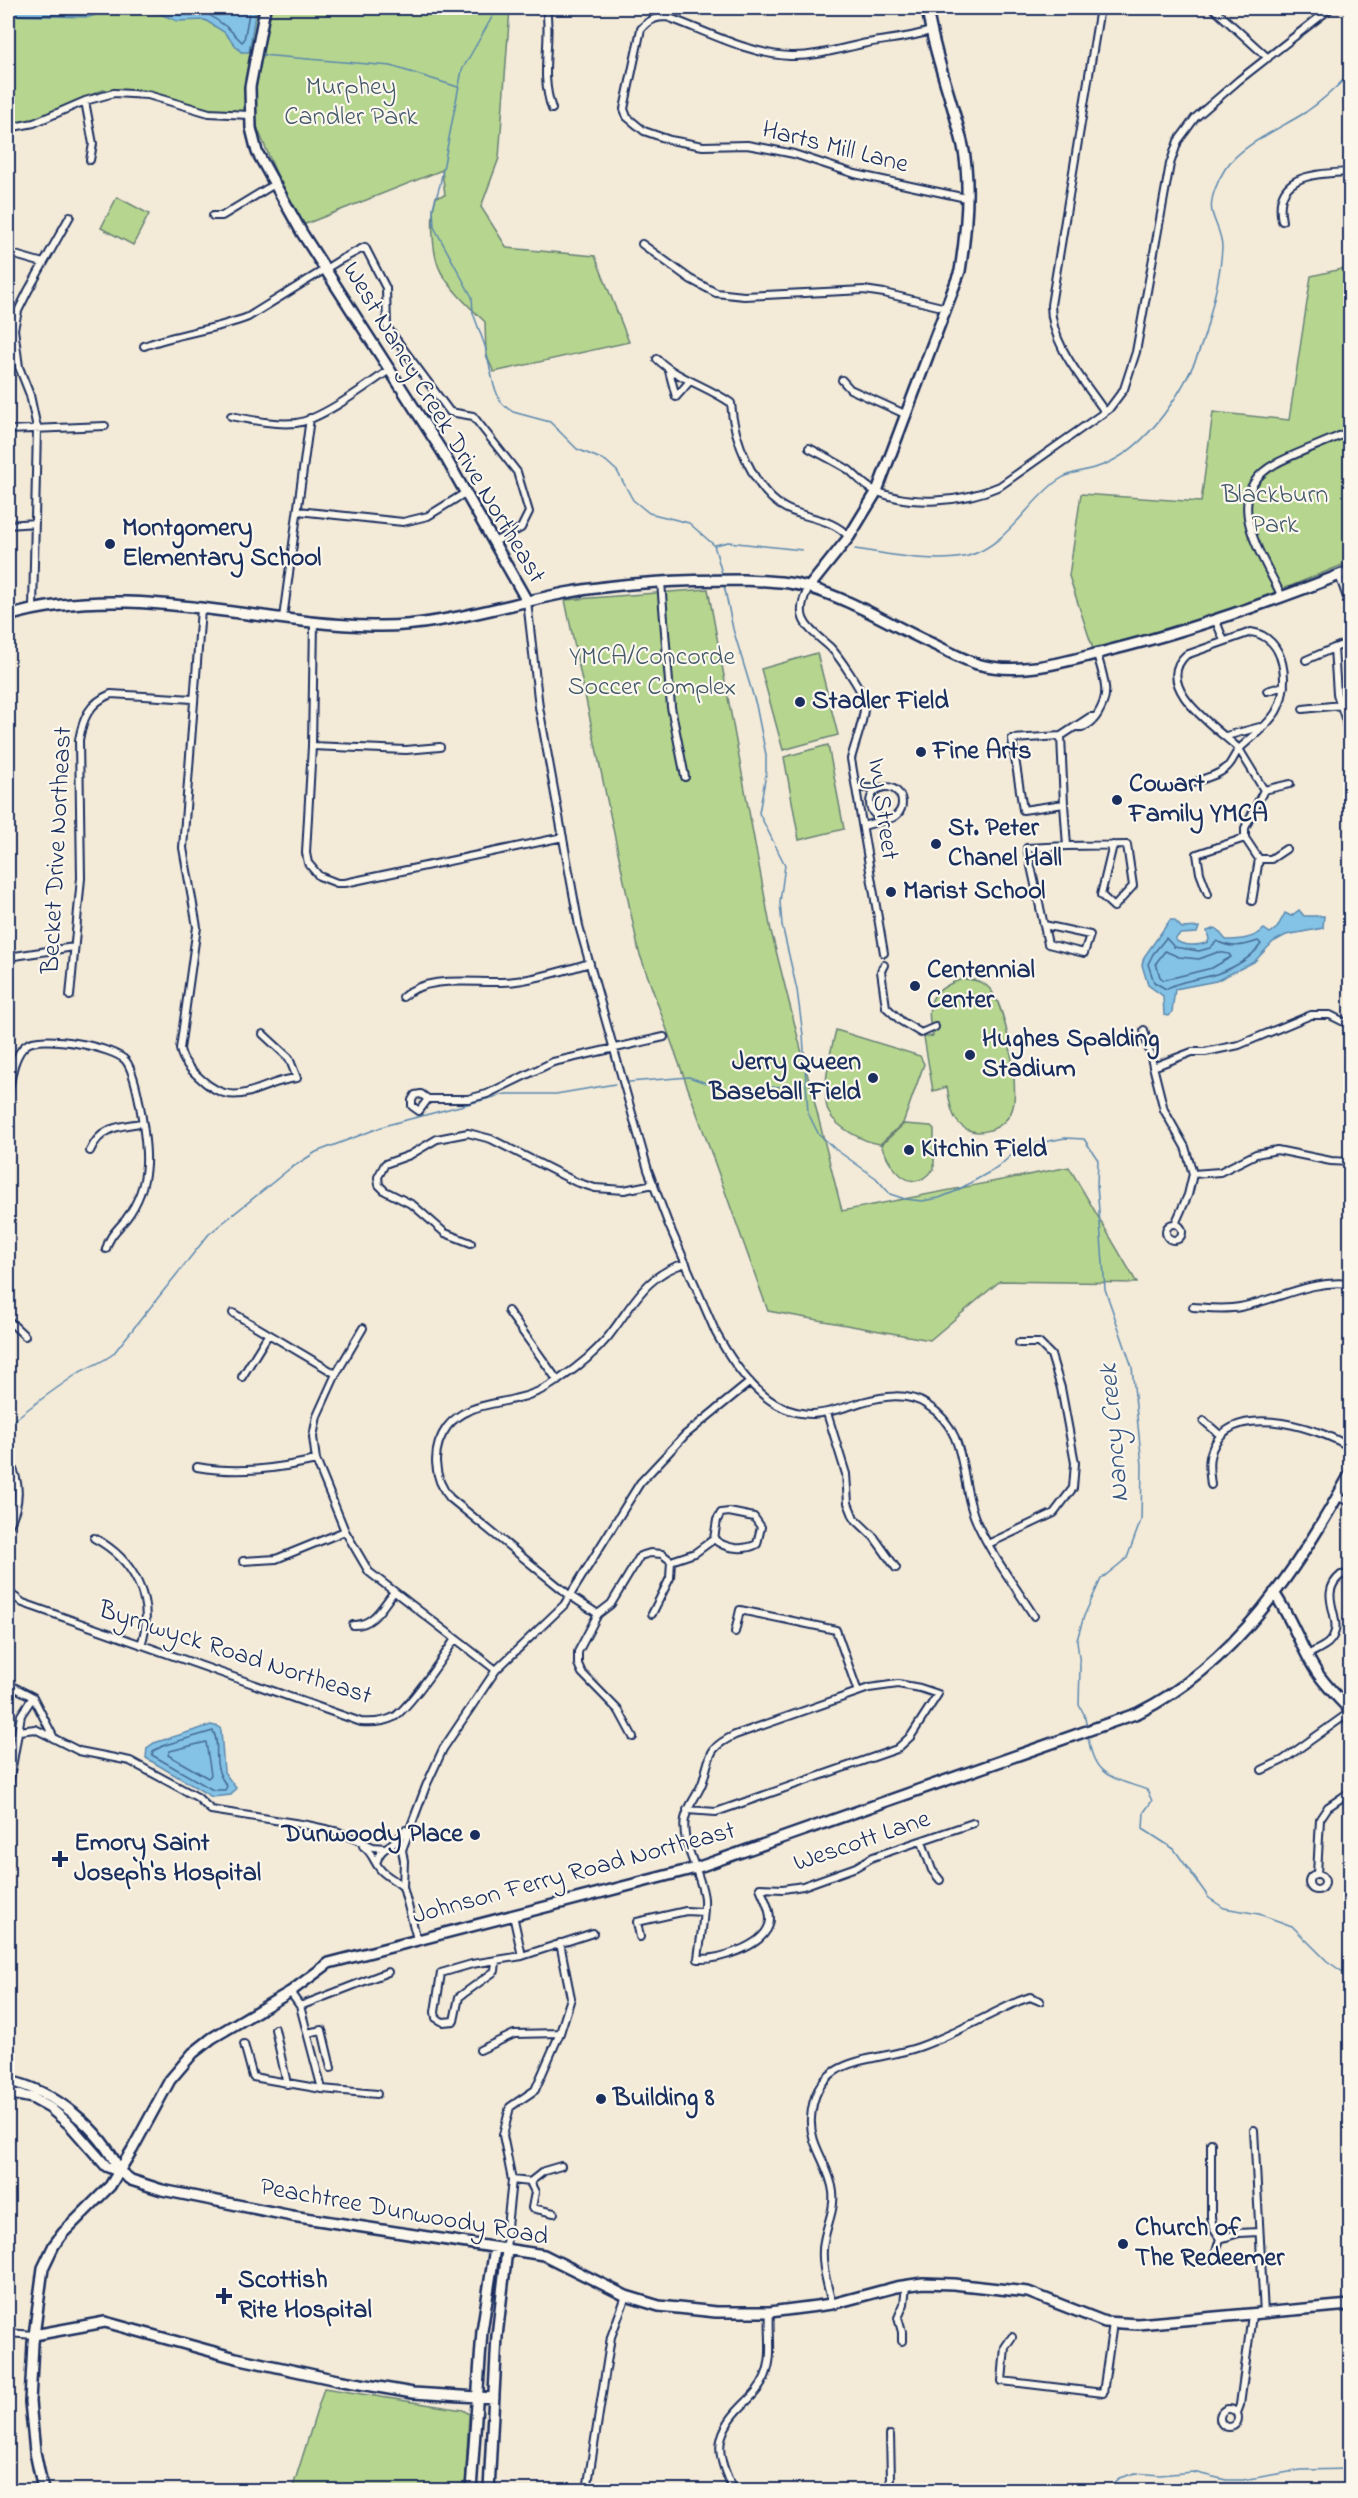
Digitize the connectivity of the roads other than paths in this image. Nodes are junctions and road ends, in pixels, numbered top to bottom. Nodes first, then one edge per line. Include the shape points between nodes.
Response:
1 (265, 8) edge
2 (546, 8) edge
3 (927, 8) edge
4 (992, 8) edge
5 (1100, 8) edge
6 (1213, 8) edge
7 (1330, 8) edge
8 (1011, 10) dead end
9 (930, 31) junction
10 (1268, 57) junction
11 (85, 101) junction
12 (552, 109) dead end
13 (249, 115) junction
14 (8, 128) edge
15 (90, 160) dead end
16 (1350, 172) edge
17 (273, 185) junction
18 (966, 198) junction
19 (70, 216) dead end
20 (213, 216) dead end
21 (1282, 221) dead end
22 (642, 244) dead end
23 (8, 253) edge
24 (43, 263) junction
25 (326, 269) junction
26 (946, 308) junction
27 (144, 346) dead end
28 (657, 359) dead end
29 (391, 369) junction
30 (669, 371) junction
31 (842, 380) dead end
32 (690, 381) junction
33 (1105, 412) junction
34 (907, 415) junction
35 (231, 416) dead end
36 (310, 418) junction
37 (105, 426) dead end
38 (37, 428) junction
39 (8, 430) edge
40 (1350, 431) edge
41 (809, 448) dead end
42 (877, 491) junction
43 (465, 493) junction
44 (298, 511) junction
45 (35, 523) junction
46 (8, 525) edge
47 (849, 537) junction
48 (494, 542) junction
49 (1350, 571) edge
50 (1338, 575) junction
51 (661, 582) junction
52 (809, 587) junction
53 (1281, 597) junction
54 (527, 601) junction
55 (1350, 606) edge
56 (33, 609) junction
57 (201, 609) junction
58 (8, 616) edge
59 (283, 618) junction
60 (1216, 621) junction
61 (314, 622) junction
62 (1224, 641) junction
63 (1350, 642) edge
64 (1334, 648) junction
65 (1097, 654) junction
66 (1306, 660) dead end
67 (1284, 686) junction
68 (1267, 691) dead end
69 (193, 699) junction
70 (1341, 705) junction
71 (1303, 709) dead end
72 (1348, 721) edge
73 (1262, 726) junction
74 (1061, 735) junction
75 (1226, 736) junction
76 (312, 746) junction
77 (440, 747) dead end
78 (1239, 748) junction
79 (1350, 751) edge
80 (685, 777) dead end
81 (1193, 783) dead end
82 (1290, 784) dead end
83 (882, 788) junction
84 (856, 789) junction
85 (1264, 790) junction
86 (1064, 804) junction
87 (888, 819) junction
88 (863, 826) junction
89 (563, 837) junction
90 (1245, 838) junction
91 (1113, 845) junction
92 (1067, 846) junction
93 (1286, 849) dead end
94 (1259, 859) junction
95 (1208, 894) dead end
96 (1252, 901) dead end
97 (1044, 925) junction
98 (74, 947) junction
99 (884, 953) dead end
100 (8, 957) edge
101 (590, 963) junction
102 (884, 965) dead end
103 (70, 996) dead end
104 (403, 998) dead end
105 (1350, 1025) edge
106 (935, 1027) dead end
107 (1144, 1030) dead end
108 (263, 1034) dead end
109 (664, 1037) dead end
110 (613, 1049) junction
111 (1153, 1067) junction
112 (8, 1096) edge
113 (428, 1100) dead end
114 (141, 1123) junction
115 (90, 1151) dead end
116 (1350, 1162) edge
117 (1193, 1174) junction
118 (654, 1184) junction
119 (1175, 1224) dead end
120 (471, 1243) dead end
121 (106, 1249) dead end
122 (686, 1263) junction
123 (1350, 1284) edge
124 (1193, 1306) dead end
125 (508, 1311) dead end
126 (233, 1313) dead end
127 (8, 1320) edge
128 (363, 1328) dead end
129 (268, 1335) junction
130 (25, 1336) dead end
131 (1019, 1343) dead end
132 (336, 1374) junction
133 (242, 1377) dead end
134 (558, 1381) junction
135 (750, 1382) junction
136 (827, 1413) junction
137 (1204, 1421) dead end
138 (1220, 1435) junction
139 (1350, 1447) edge
140 (8, 1459) edge
141 (316, 1460) junction
142 (197, 1467) dead end
143 (1350, 1474) edge
144 (1211, 1485) dead end
145 (1338, 1497) junction
146 (1350, 1502) edge
147 (8, 1527) edge
148 (345, 1531) junction
149 (94, 1538) dead end
150 (714, 1539) junction
151 (988, 1544) junction
152 (243, 1561) dead end
153 (671, 1561) junction
154 (896, 1568) dead end
155 (1350, 1574) edge
156 (8, 1592) edge
157 (393, 1593) junction
158 (1274, 1593) junction
159 (569, 1595) junction
160 (598, 1614) junction
161 (652, 1614) dead end
162 (1034, 1616) dead end
163 (353, 1625) dead end
164 (735, 1632) dead end
165 (455, 1639) junction
166 (141, 1645) junction
167 (1308, 1655) junction
168 (496, 1670) junction
169 (8, 1684) edge
170 (858, 1692) junction
171 (33, 1696) junction
172 (1350, 1711) edge
173 (19, 1731) junction
174 (633, 1737) dead end
175 (54, 1739) junction
176 (1262, 1770) dead end
177 (8, 1791) edge
178 (1350, 1792) edge
179 (687, 1810) junction
180 (412, 1819) junction
181 (973, 1823) dead end
182 (354, 1839) junction
183 (922, 1842) junction
184 (387, 1848) junction
185 (402, 1852) junction
186 (377, 1862) junction
187 (696, 1868) junction
188 (1317, 1874) dead end
189 (940, 1880) dead end
190 (403, 1887) junction
191 (703, 1912) junction
192 (513, 1915) junction
193 (592, 1933) dead end
194 (640, 1936) dead end
195 (417, 1939) junction
196 (560, 1943) junction
197 (522, 1956) junction
198 (496, 1961) junction
199 (387, 1972) dead end
200 (290, 1992) junction
201 (1040, 2001) dead end
202 (300, 2007) junction
203 (275, 2029) dead end
204 (308, 2033) junction
205 (560, 2033) junction
206 (244, 2044) dead end
207 (480, 2050) dead end
208 (331, 2068) dead end
209 (8, 2081) edge
210 (287, 2084) junction
211 (322, 2089) junction
212 (8, 2093) edge
213 (377, 2094) dead end
214 (1254, 2130) dead end
215 (1211, 2144) dead end
216 (561, 2166) dead end
217 (120, 2172) junction
218 (512, 2180) junction
219 (530, 2182) junction
220 (554, 2213) dead end
221 (1258, 2232) junction
222 (506, 2236) junction
223 (1220, 2239) junction
224 (495, 2247) junction
225 (507, 2250) junction
226 (1213, 2261) dead end
227 (906, 2286) junction
228 (626, 2296) junction
229 (832, 2304) junction
230 (1350, 2305) edge
231 (770, 2312) junction
232 (1252, 2314) junction
233 (1264, 2314) junction
234 (1113, 2323) junction
235 (8, 2333) edge
236 (34, 2335) junction
237 (1012, 2337) dead end
238 (902, 2341) dead end
239 (478, 2397) junction
240 (494, 2398) junction
241 (1237, 2413) dead end
242 (890, 2435) dead end
243 (43, 2490) edge
244 (471, 2490) edge
245 (489, 2490) edge
246 (587, 2490) edge
247 (733, 2490) edge
248 (888, 2490) edge

1 - 13 main road, West Nancy Creek Drive Northeast via 250,87
2 - 12 street via 544,69
3 - 9 main road
4 - 8 street
5 - 33 street via 1051,322 1064,352
6 - 10 street
7 - 10 street
9 - 18 main road via 963,148
9 - 18 street, Harts Mill Lane via 825,53 788,56 743,46 667,16 657,17 641,29 624,109 638,128 670,140 705,146 764,148 855,174
10 - 33 street via 1195,118 1178,141 1159,216 1137,352 1124,389
11 - 13 street via 133,93 209,113
11 - 14 street via 34,123
11 - 15 street via 93,144
13 - 17 main road, West Nancy Creek Drive Northeast via 257,152
16 - 21 street via 1296,180 1282,198
17 - 20 street via 222,216
17 - 25 main road, West Nancy Creek Drive Northeast
18 - 26 main road via 961,262
19 - 24 street
22 - 26 street via 716,293 744,296 864,290
23 - 24 street
24 - 38 street via 18,311 14,329 19,368
25 - 27 street via 262,310 235,322
25 - 29 main road, West Nancy Creek Drive Northeast
25 - 48 street via 365,247 386,288 387,327 450,412 473,416 516,472 529,512 521,528
26 - 34 main road
28 - 30 street
29 - 36 street
29 - 43 main road, West Nancy Creek Drive Northeast
30 - 32 street
30 - 32 street via 676,397
31 - 34 street via 850,389
32 - 47 street via 730,403 739,446 751,471 769,494 786,508 819,518
33 - 42 street via 986,492 947,501 904,498
34 - 42 main road
35 - 36 street via 277,423 299,423
36 - 44 street
37 - 38 street
38 - 39 street
38 - 45 street
40 - 53 street via 1273,465 1248,491 1247,513 1253,535
41 - 42 street
42 - 47 main road
43 - 44 street via 428,516 403,522
43 - 48 main road, West Nancy Creek Drive Northeast
44 - 59 street
45 - 46 street
45 - 56 street
47 - 52 main road
48 - 54 main road, West Nancy Creek Drive Northeast
49 - 50 main road
50 - 53 main road
50 - 55 street
51 - 52 main road via 746,580
51 - 54 main road
51 - 80 street via 671,708
52 - 65 main road via 975,663 1006,670 1047,666
52 - 84 street, Ivy Street via 802,600 806,627 832,649 864,699 864,716 851,759
53 - 60 main road
54 - 61 main road via 404,625
54 - 89 street, West Nancy Creek Drive Northeast via 535,676
56 - 57 main road via 89,602
56 - 58 main road
57 - 59 main road
57 - 69 street
59 - 61 main road
60 - 62 street
60 - 65 main road
61 - 76 street
62 - 67 street via 1251,632 1270,638 1284,669
62 - 75 street via 1186,656 1180,661 1177,676 1185,699
63 - 64 street
64 - 66 street
64 - 70 street
65 - 74 street via 1106,688 1104,700 1095,717 1084,726
67 - 68 street
67 - 73 street via 1275,712
69 - 98 street, Becket Drive Northeast via 111,694 99,699 82,720 81,878
69 - 108 street via 183,848 197,927 180,1049 192,1071 212,1088 228,1094 246,1093 297,1078 289,1058
70 - 71 street
70 - 72 street
72 - 79 street
73 - 75 street
73 - 78 street
74 - 86 street
74 - 86 street via 1012,739 1023,810
75 - 78 street
76 - 77 street via 406,750
76 - 89 street via 306,853 312,870 327,880 345,883
78 - 81 street via 1229,765
78 - 85 street
82 - 85 street
83 - 84 street
83 - 87 street via 874,794 871,804 878,817
83 - 87 street via 897,791 902,800 897,814
84 - 88 street, Ivy Street
85 - 90 street via 1245,828
86 - 92 street
87 - 88 street
88 - 99 street, Ivy Street
89 - 101 street, West Nancy Creek Drive Northeast via 579,926
90 - 94 street
90 - 95 street via 1197,854
91 - 91 street via 1127,845 1133,886 1114,908 1101,895
91 - 92 street
92 - 97 street via 1027,848
93 - 94 street via 1270,859
94 - 96 street
97 - 97 street via 1048,944 1084,953 1090,935
98 - 100 street
98 - 103 street, Becket Drive Northeast
101 - 104 street via 517,981 423,985
101 - 110 street, West Nancy Creek Drive Northeast
102 - 106 street via 881,971 886,1007 921,1033
105 - 111 street via 1330,1015 1311,1016 1239,1045 1192,1052
107 - 111 street
109 - 110 street
110 - 113 street via 553,1062 487,1094 468,1099
110 - 118 street, West Nancy Creek Drive Northeast
111 - 117 street via 1164,1110 1185,1147
112 - 114 street via 18,1056 27,1044 43,1040 104,1048 125,1060 133,1074
114 - 115 street via 105,1131
114 - 121 street via 146,1164 142,1191
116 - 117 street via 1277,1150 1256,1154 1220,1172
117 - 119 street
118 - 120 street via 624,1190 595,1188 491,1139 468,1133 436,1139 385,1164 378,1177 385,1191 413,1205 445,1233
118 - 122 street, West Nancy Creek Drive Northeast
122 - 134 street via 654,1278 594,1352
122 - 135 street, West Nancy Creek Drive Northeast via 725,1350
123 - 124 street via 1308,1287 1238,1307
125 - 134 street
126 - 129 street
127 - 130 street
128 - 132 street
129 - 132 street
129 - 133 street
131 - 151 street via 1040,1343 1051,1355 1075,1463 1073,1488 1054,1513
132 - 141 street via 314,1427
134 - 159 street via 526,1396 491,1403 454,1419 446,1429 435,1463 441,1488 450,1498
135 - 136 street, West Nancy Creek Drive Northeast via 778,1404 810,1414
135 - 159 street via 685,1435 640,1483
136 - 151 street, West Nancy Creek Drive Northeast via 879,1397 910,1397 928,1405 954,1432 972,1511
136 - 154 street via 846,1474 848,1503 854,1518 874,1537
137 - 138 street
138 - 139 street via 1238,1424 1276,1423 1324,1433
138 - 144 street via 1210,1457
140 - 147 street via 19,1492
141 - 142 street via 247,1471
141 - 148 street
143 - 145 main road, Johnson Ferry Road Northeast
145 - 146 street
145 - 158 main road, Johnson Ferry Road Northeast
148 - 152 street via 276,1559
148 - 157 street via 363,1565
149 - 166 street via 119,1557 144,1596 147,1624
150 - 150 street via 721,1545 748,1549 757,1544 761,1527 754,1517 721,1513
150 - 153 street via 695,1553
151 - 162 street, West Nancy Creek Drive Northeast
153 - 160 street via 650,1552 640,1556 611,1604
153 - 161 street via 670,1578
155 - 167 street via 1341,1575 1331,1585 1335,1624 1332,1637
156 - 166 street, Byrnwyck Road Northeast via 23,1603
157 - 163 street via 372,1619
157 - 165 street
158 - 167 main road
158 - 187 main road, Johnson Ferry Road Northeast via 1234,1644 1175,1694 1138,1713
159 - 160 street
159 - 168 street via 550,1620
160 - 174 street via 583,1639 578,1664 589,1682 619,1712
164 - 170 street via 740,1610 836,1630
165 - 166 street, Byrnwyck Road Northeast via 406,1705 394,1717 371,1723
165 - 168 street
167 - 172 main road via 1316,1671
168 - 180 street via 443,1749
169 - 171 street
170 - 179 street via 721,1741 705,1765 703,1782
170 - 179 street via 898,1684 938,1694 912,1736 897,1749 716,1812
171 - 173 street via 21,1714
171 - 175 street
172 - 176 street via 1283,1760
173 - 175 street via 35,1730
173 - 177 street
175 - 182 street via 79,1751 130,1761 197,1797 211,1810 307,1824
178 - 188 street via 1328,1807 1320,1819
179 - 187 street, Wescott Lane via 686,1839
180 - 184 street via 400,1839
180 - 185 street
181 - 183 street, Wescott Lane
182 - 184 street
182 - 186 street via 371,1851
183 - 189 street
183 - 191 street, Wescott Lane via 803,1886 760,1888 769,1926 760,1937 728,1955 698,1959
184 - 185 street
184 - 186 street via 379,1853
185 - 190 street
186 - 190 street via 380,1870
187 - 191 street, Wescott Lane via 704,1899
187 - 192 main road, Johnson Ferry Road Northeast
190 - 195 street
191 - 194 street via 686,1911 637,1922
192 - 195 main road, Johnson Ferry Road Northeast
192 - 197 street
193 - 196 street
195 - 200 main road, Johnson Ferry Road Northeast via 329,1963
196 - 197 street
196 - 205 street via 571,1998
197 - 198 street
198 - 198 street via 441,1973 436,2018 454,2021 459,1998 495,1971
199 - 202 street
200 - 202 street
200 - 217 main road, Johnson Ferry Road Northeast via 212,2038 180,2065
201 - 229 street via 1018,2001 919,2047 848,2063 825,2079 813,2106 811,2126 833,2192 822,2255
202 - 204 street
203 - 210 street
204 - 208 street via 322,2030
204 - 211 street
205 - 207 street via 514,2034
205 - 218 street via 535,2090 510,2108 503,2135
206 - 210 street via 253,2077
209 - 217 main road via 35,2089 65,2106 113,2156
210 - 211 street
211 - 213 street
212 - 217 main road, Peachtree Dunwoody Road via 32,2098 50,2108 74,2128 106,2166
214 - 221 street
215 - 223 street via 1210,2217
216 - 219 street via 544,2171
217 - 224 main road, Peachtree Dunwoody Road via 162,2190 292,2216
217 - 236 main road, Johnson Ferry Road Northeast via 54,2245 43,2268
218 - 219 street
218 - 222 street
219 - 220 street via 535,2192 532,2208
221 - 223 street
221 - 233 street
222 - 224 street
222 - 225 street
223 - 226 street
224 - 225 main road, Peachtree Dunwoody Road
224 - 239 main road via 482,2331
225 - 228 main road, Peachtree Dunwoody Road via 544,2255
225 - 240 main road via 500,2293
227 - 229 main road, Peachtree Dunwoody Road
227 - 234 main road, Peachtree Dunwoody Road via 953,2283 1009,2288 1040,2295
227 - 238 street via 898,2318
228 - 231 main road, Peachtree Dunwoody Road via 690,2311
228 - 246 street via 611,2337
229 - 231 main road, Peachtree Dunwoody Road
230 - 233 main road, Peachtree Dunwoody Road
231 - 247 street via 771,2356 766,2375 728,2422 720,2444 722,2466
232 - 233 main road, Peachtree Dunwoody Road
232 - 234 main road, Peachtree Dunwoody Road
232 - 241 street
234 - 237 street via 1103,2393 1002,2381 1005,2347
235 - 236 street
236 - 239 main road via 105,2322 305,2374 413,2393
236 - 243 main road, Johnson Ferry Road Northeast via 30,2402
239 - 240 main road
239 - 244 main road
240 - 245 main road
242 - 248 street

